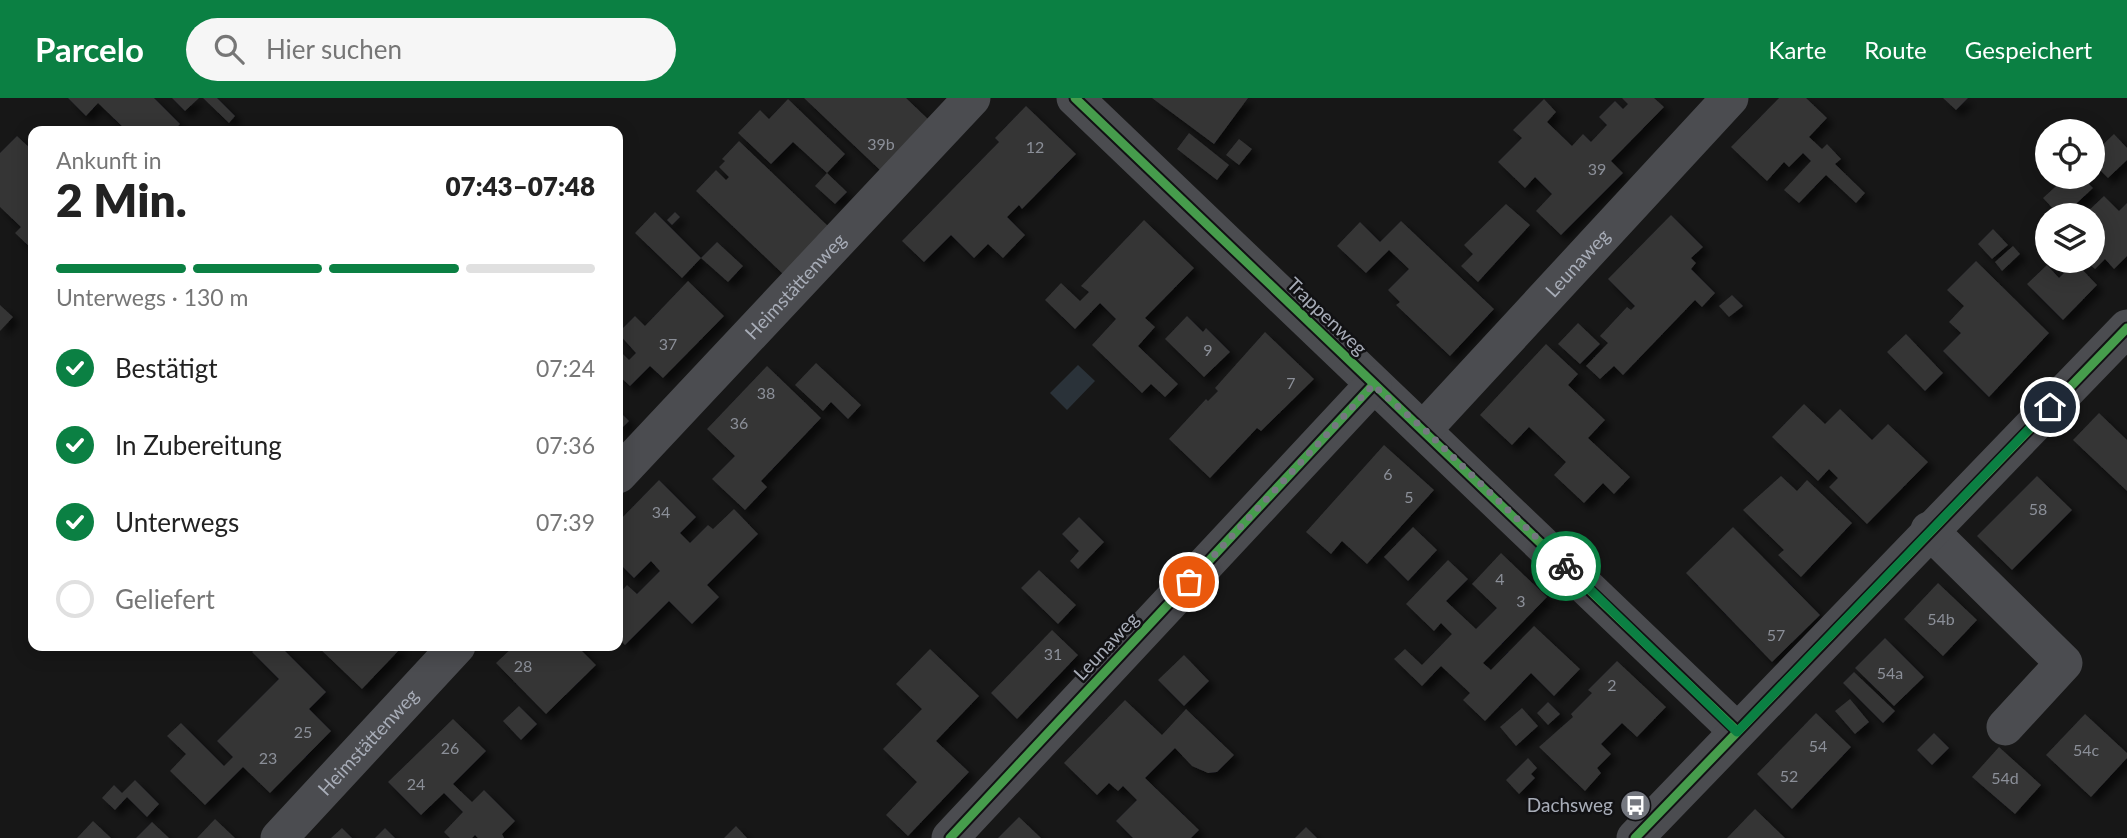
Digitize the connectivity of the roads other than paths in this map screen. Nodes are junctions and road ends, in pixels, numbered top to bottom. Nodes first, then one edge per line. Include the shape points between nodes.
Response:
1 (972, 98) edge
2 (1730, 98) edge
3 (1081, 100) edge
4 (2127, 328) edge
5 (1373, 385) junction
6 (1424, 429) junction
7 (623, 470) edge
8 (1929, 530) junction
9 (452, 651) edge
10 (2005, 727) dead end
11 (1737, 732) junction
12 (279, 838) edge
13 (950, 838) edge
14 (1635, 838) edge

1 - 7 street, Heimstättenweg
2 - 6 street, Leunaweg
3 - 5 street, Trappenweg
4 - 8 street
5 - 6 street, Trappenweg
5 - 13 street, Leunaweg
6 - 11 street, Trappenweg
8 - 10 street via 2064,663
8 - 11 street
9 - 12 street, Heimstättenweg
11 - 14 street

